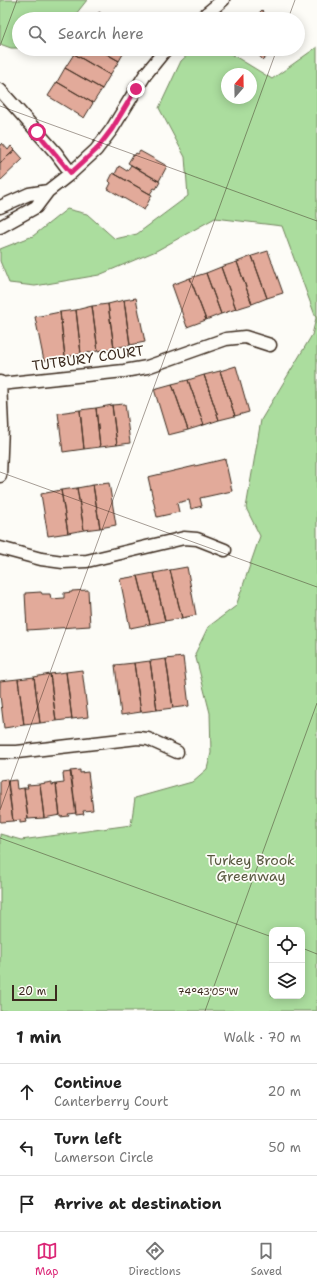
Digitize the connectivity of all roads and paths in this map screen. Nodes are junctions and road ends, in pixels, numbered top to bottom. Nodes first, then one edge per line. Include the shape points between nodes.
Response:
1 (224, 0) edge
2 (209, 12) edge
3 (160, 56) edge
4 (0, 90) edge
5 (71, 173) junction
6 (48, 191) junction
7 (0, 207) edge
8 (0, 227) edge
9 (270, 345) dead end
10 (0, 384) edge
11 (0, 476) edge
12 (0, 548) edge
13 (225, 550) dead end
14 (0, 752) edge
15 (177, 752) dead end

1 - 2 street
3 - 5 street via 96,150
4 - 5 street
5 - 6 street
6 - 7 street via 29,194
6 - 8 street via 36,207
9 - 10 street, TUTBURY COURT via 245,337 226,339 147,367
10 - 11 street
12 - 13 street via 63,562 87,561 184,538 197,539
14 - 15 street via 138,738 148,739

